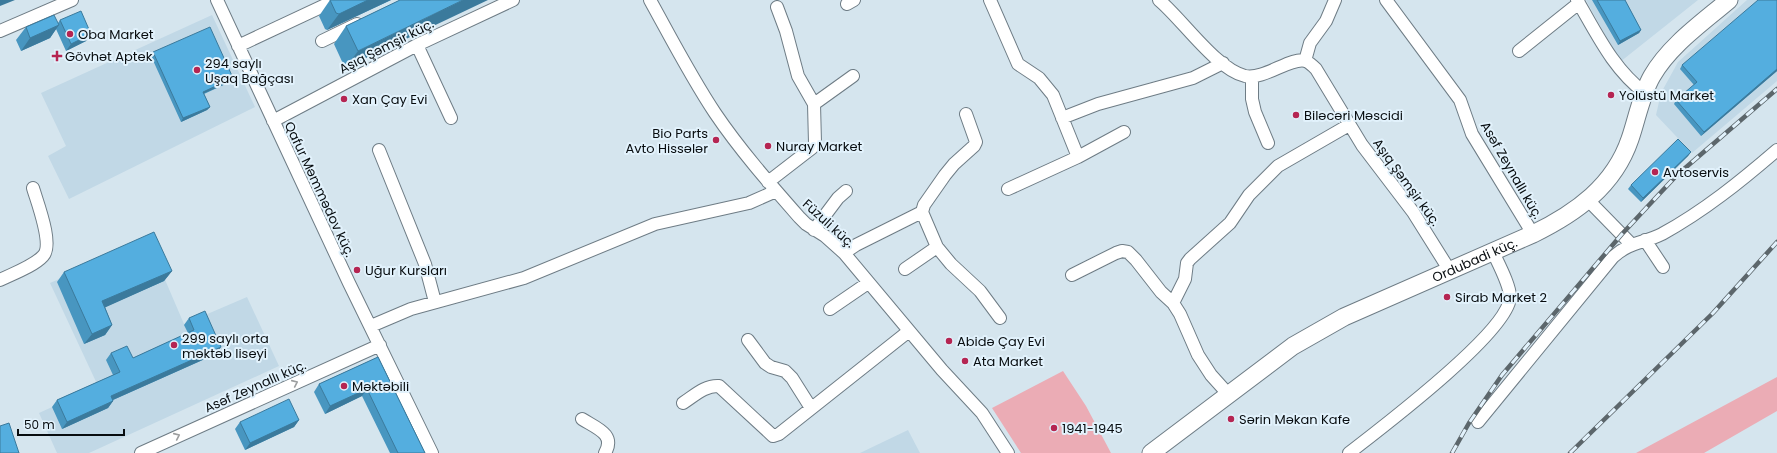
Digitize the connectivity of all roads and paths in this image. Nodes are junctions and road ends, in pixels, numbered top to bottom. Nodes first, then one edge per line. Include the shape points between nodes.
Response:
1 (72, 0) edge
2 (218, 0) edge
3 (336, 0) edge
4 (513, 0) edge
5 (650, 0) edge
6 (990, 0) edge
7 (1159, 0) edge
8 (1335, 0) edge
9 (1386, 0) edge
10 (1729, 0) edge
11 (1578, 1) edge
12 (777, 7) dead end
13 (369, 19) edge
14 (0, 31) edge
15 (322, 41) dead end
16 (417, 45) junction
17 (238, 46) junction
18 (1519, 51) dead end
19 (1305, 61) junction
20 (1223, 63) junction
21 (853, 76) dead end
22 (1252, 77) junction
23 (1645, 93) junction
24 (814, 104) junction
25 (966, 114) dead end
26 (452, 118) dead end
27 (1062, 118) junction
28 (273, 121) junction
29 (1349, 125) junction
30 (1124, 132) dead end
31 (1268, 143) dead end
32 (379, 150) dead end
33 (1777, 150) edge
34 (1078, 157) junction
35 (772, 186) junction
36 (33, 188) dead end
37 (1008, 189) dead end
38 (846, 192) dead end
39 (1588, 200) junction
40 (922, 212) junction
41 (814, 230) junction
42 (1533, 234) junction
43 (1645, 240) junction
44 (1631, 244) junction
45 (937, 247) junction
46 (1493, 252) junction
47 (844, 253) junction
48 (1663, 267) dead end
49 (905, 269) dead end
50 (1450, 271) junction
51 (1072, 275) dead end
52 (0, 280) edge
53 (868, 283) junction
54 (435, 302) junction
55 (1174, 303) junction
56 (830, 309) dead end
57 (1000, 318) dead end
58 (371, 326) junction
59 (909, 331) junction
60 (748, 340) dead end
61 (380, 345) junction
62 (1229, 395) junction
63 (682, 403) dead end
64 (812, 408) junction
65 (582, 419) dead end
66 (1478, 422) dead end
67 (141, 453) edge
68 (432, 453) edge
69 (605, 453) edge
70 (1008, 453) edge
71 (1150, 453) edge
72 (1349, 453) edge

1 - 14 street
2 - 17 street, Qafur Məmmədov küç.
3 - 17 street
4 - 16 street, Aşıq Şəmşir küç.
5 - 35 street, Füzuli küç. via 712,108
6 - 27 street via 1018,64 1039,78 1052,95
7 - 20 street via 1185,29
8 - 19 street via 1326,21 1310,43
9 - 42 street, Asəf Zeynallı küç. via 1457,96 1474,138
10 - 23 main road, Ordubadi küç. via 1667,56 1651,78
11 - 18 street
11 - 23 street via 1612,60 1631,83
12 - 24 street via 798,76
13 - 15 street
16 - 26 street
16 - 28 street, Aşıq Şəmşir küç.
17 - 28 street, Qafur Məmmədov küç.
19 - 22 street via 1294,62
19 - 29 street, Aşıq Şəmşir küç. via 1316,69
20 - 22 street via 1243,75
20 - 27 street via 1193,78 1098,104
21 - 24 street
22 - 31 street via 1255,112
23 - 39 main road, Ordubadi küç. via 1624,154 1607,181
24 - 35 street via 815,138 812,148
25 - 40 street via 976,142 945,175
27 - 34 street
28 - 58 street, Qafur Məmmədov küç.
29 - 50 street, Aşıq Şəmşir küç. via 1413,212
29 - 55 street via 1278,166 1254,190 1230,223 1190,259 1185,279
30 - 34 street
32 - 54 street via 425,264
33 - 43 street via 1718,199 1662,234
34 - 37 street
35 - 41 street, Füzuli küç.
35 - 54 street via 749,203 654,224 524,278
36 - 52 street via 41,214 47,250 37,261
38 - 41 street via 838,198
39 - 42 main road, Ordubadi küç. via 1568,215
39 - 44 street
40 - 45 street
40 - 47 street via 856,244
41 - 47 street, Füzuli küç.
42 - 46 main road, Ordubadi küç.
43 - 44 street
43 - 48 street
44 - 66 street via 1612,257
45 - 49 street
45 - 57 street via 980,291
46 - 50 main road, Ordubadi küç.
46 - 72 street via 1509,293 1504,313 1470,353
47 - 53 street, Füzuli küç.
50 - 62 main road, Ordubadi küç. via 1319,330 1293,346
51 - 55 street via 1116,253 1128,252 1161,292
53 - 56 street
53 - 59 street, Füzuli küç.
54 - 58 street
55 - 62 street via 1202,361
58 - 61 street, Qafur Məmmədov küç.
59 - 64 street
59 - 70 street, Füzuli küç. via 982,413
60 - 64 street via 766,363 784,371 792,378
67 -> 61 street, Asəf Zeynallı küç.
61 - 68 street, Qafur Məmmədov küç.
62 - 71 main road, Ordubadi küç.
63 - 64 street via 703,389 719,386 773,436
65 - 69 street via 608,439 609,445

